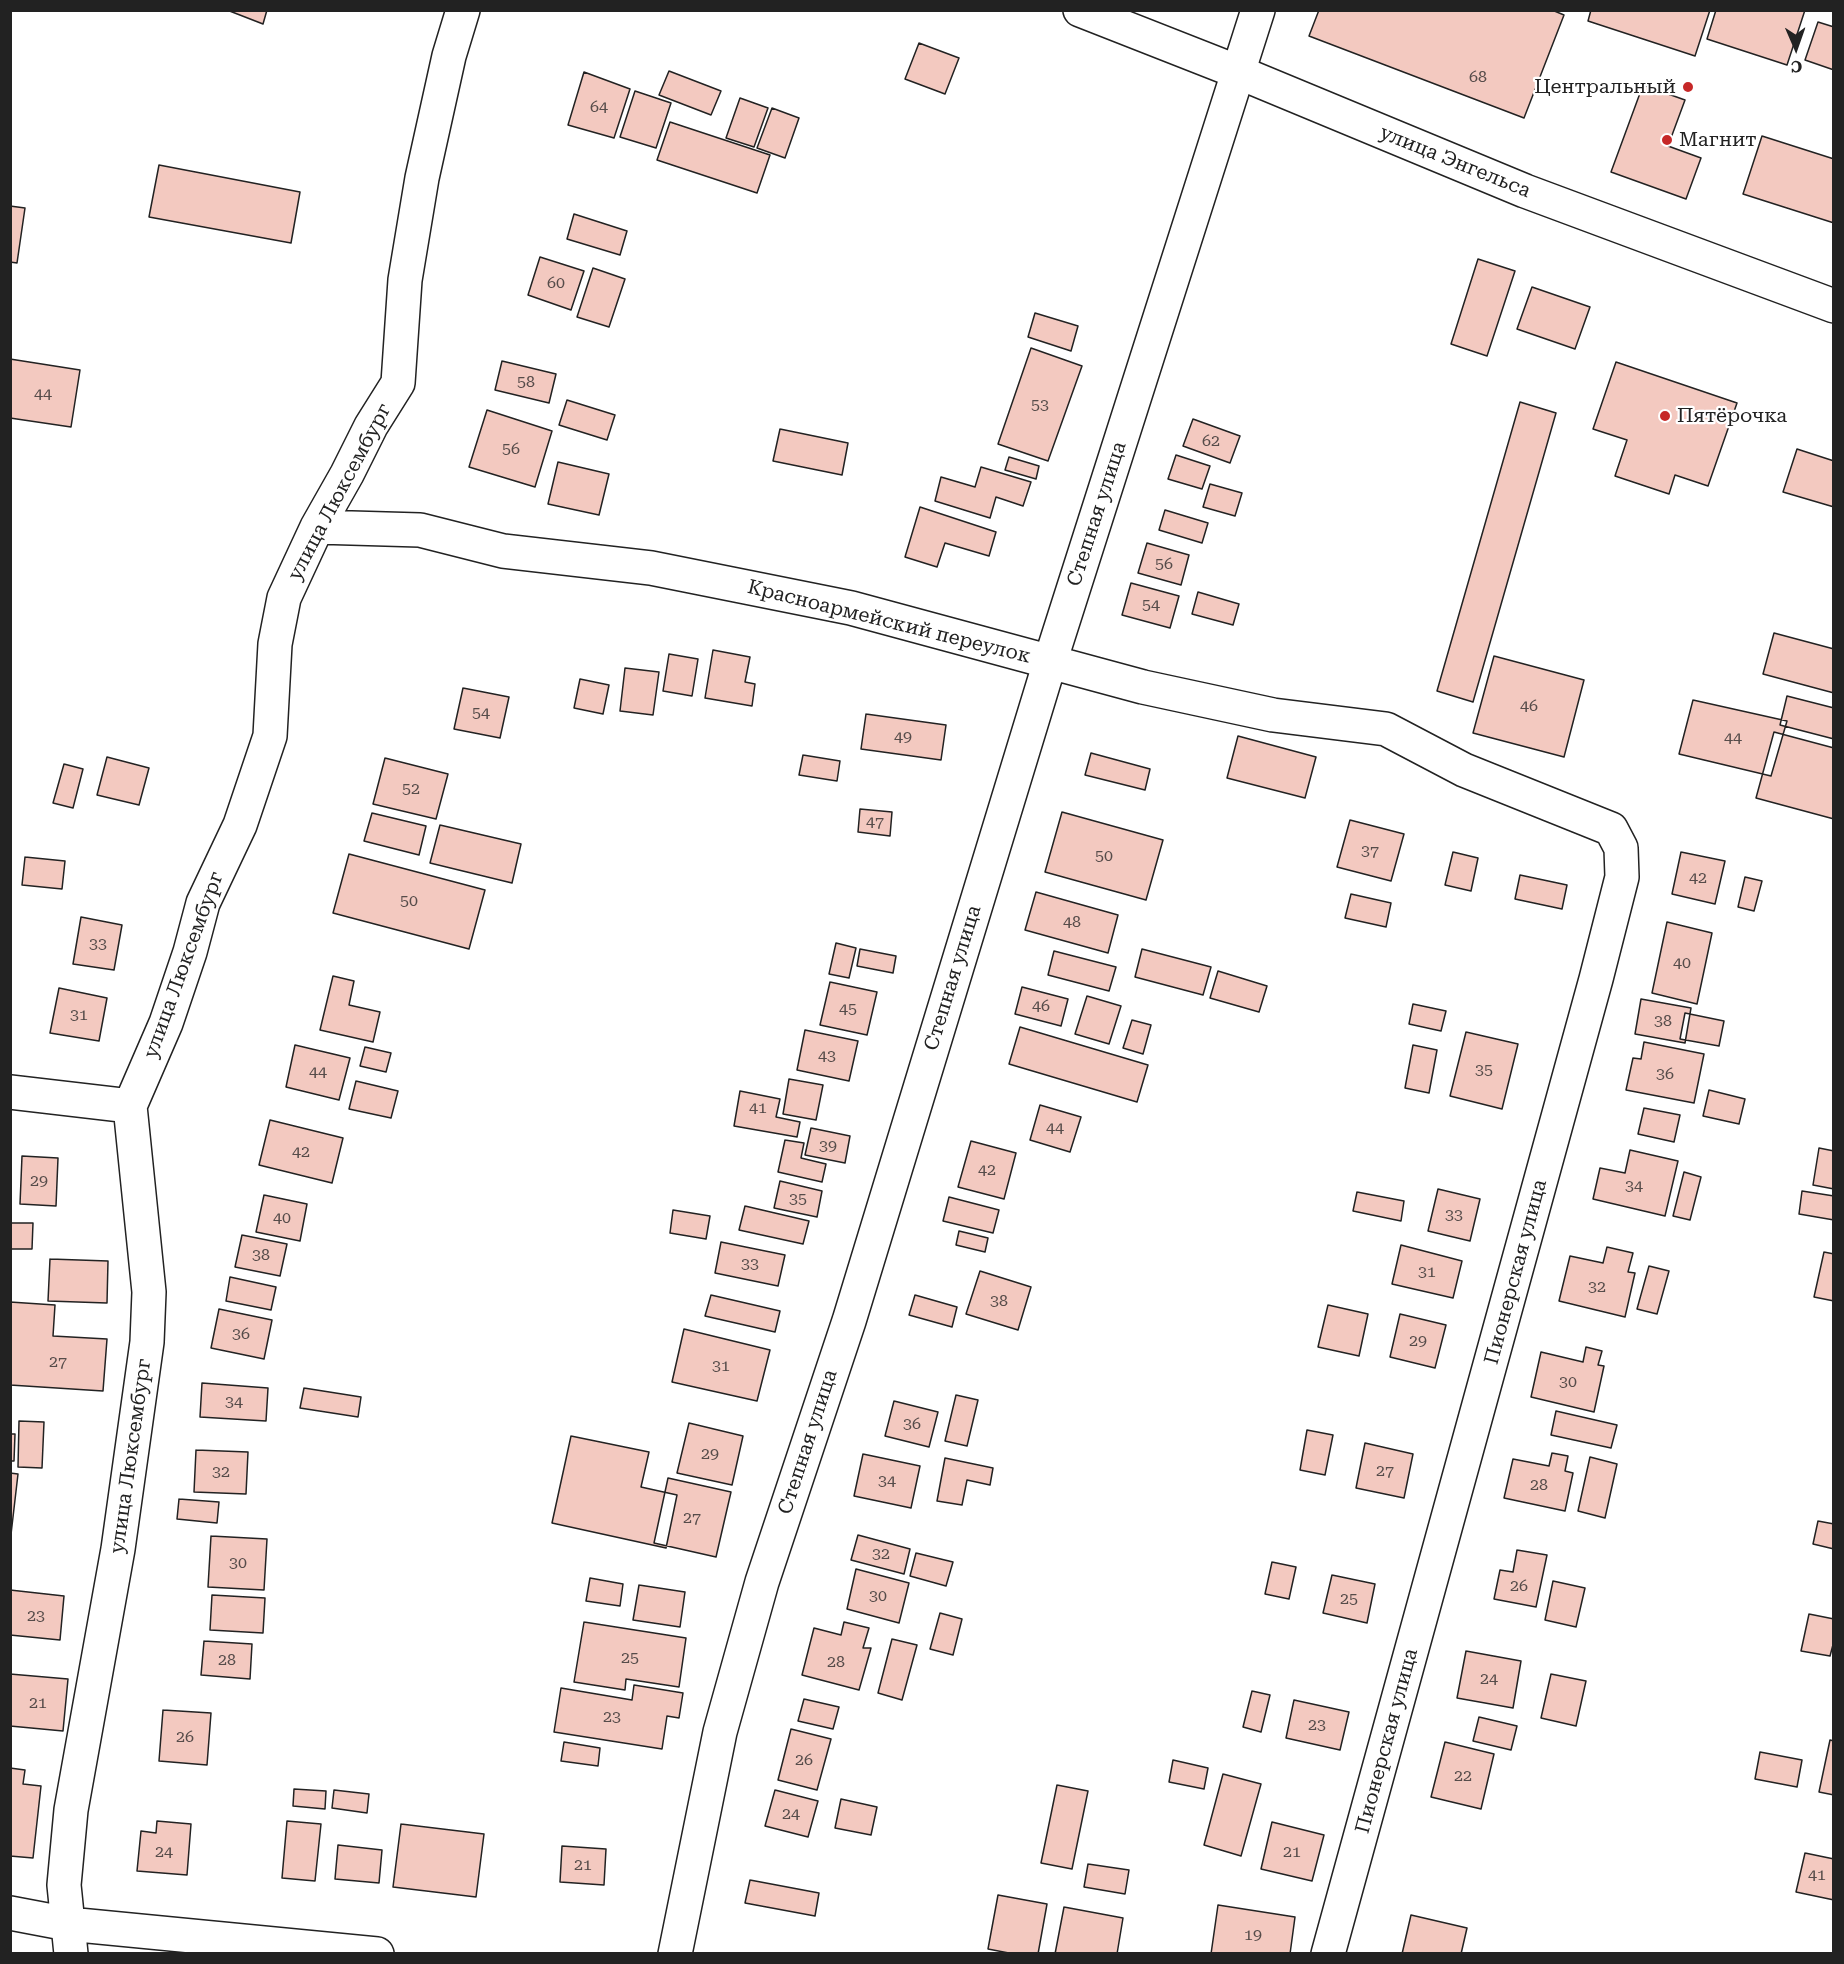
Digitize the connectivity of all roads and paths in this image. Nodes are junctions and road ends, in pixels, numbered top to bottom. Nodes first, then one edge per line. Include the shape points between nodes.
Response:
1 (463, 10) edge
2 (1080, 10) edge
3 (1258, 10) edge
4 (1238, 72) junction
5 (1833, 306) edge
6 (317, 527) junction
7 (1050, 662) junction
8 (1386, 729) joint
9 (10, 1092) edge
10 (130, 1106) junction
11 (10, 1913) edge
12 (69, 1939) edge
13 (377, 1953) edge
14 (675, 1953) edge
15 (1328, 1953) edge

1 - 6 street, улица Люксембург via 422,178 405,280 398,383
2 - 4 street, улица Энгельса
3 - 4 street, Степная улица
4 - 5 street, улица Энгельса via 1525,191
4 - 7 street, Степная улица
6 - 7 street, Красноармейский переулок via 420,531 503,551 651,568 850,608
6 - 10 street, улица Люксембург via 284,598 275,644 270,736 240,825 203,903 166,1023
7 - 8 street, Красноармейский переулок via 1273,715
7 - 14 street, Степная улица via 849,1321 762,1582 720,1732
8 - 15 street, Пионерская улица via 1464,770 1611,829 1621,848 1622,877
9 - 10 street
10 - 12 street, улица Люксембург via 149,1292 147,1342 118,1549 70,1810 64,1885
11 - 12 street
12 - 13 street

